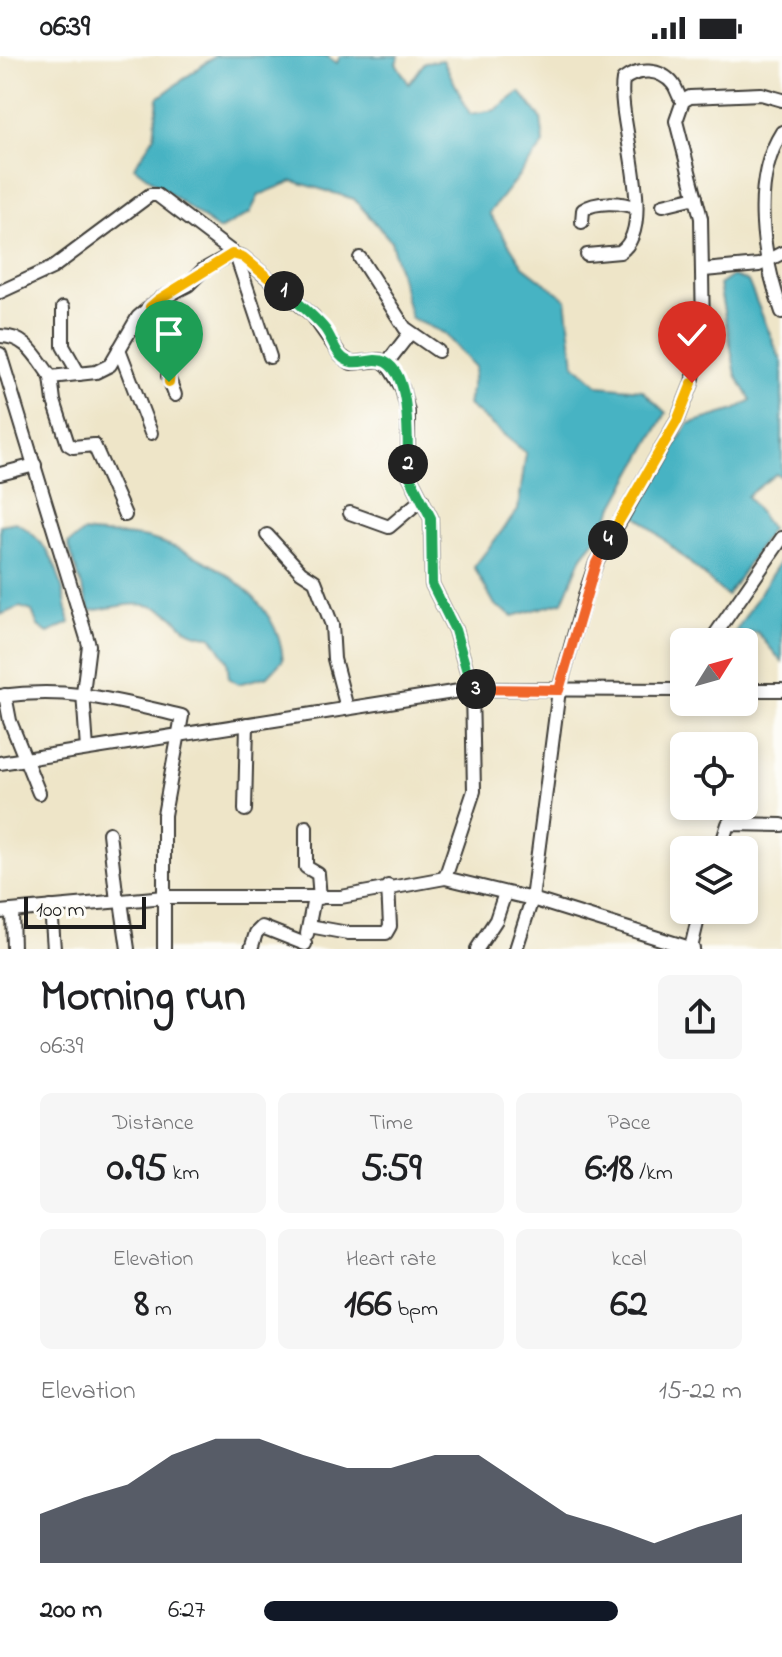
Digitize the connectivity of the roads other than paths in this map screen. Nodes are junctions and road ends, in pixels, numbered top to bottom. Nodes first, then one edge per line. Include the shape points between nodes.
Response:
1 (782, 100) edge
2 (683, 101) junction
3 (782, 132) edge
4 (696, 197) junction
5 (663, 205) dead end
6 (636, 208) junction
7 (582, 222) dead end
8 (782, 253) edge
9 (236, 255) junction
10 (587, 255) dead end
11 (360, 258) dead end
12 (768, 258) junction
13 (704, 270) junction
14 (0, 292) edge
15 (150, 307) junction
16 (63, 308) dead end
17 (782, 312) edge
18 (410, 333) junction
19 (0, 336) edge
20 (119, 349) junction
21 (438, 351) dead end
22 (0, 354) edge
23 (270, 357) dead end
24 (386, 364) junction
25 (79, 374) junction
26 (51, 377) junction
27 (175, 395) dead end
28 (151, 433) dead end
29 (35, 465) junction
30 (0, 474) edge
31 (422, 499) junction
32 (350, 513) dead end
33 (125, 515) dead end
34 (267, 535) dead end
35 (780, 544) edge
36 (720, 628) edge
37 (472, 689) junction
38 (559, 690) junction
39 (670, 690) edge
40 (758, 690) edge
41 (782, 690) edge
42 (83, 693) junction
43 (2, 696) edge
44 (347, 708) junction
45 (247, 724) junction
46 (178, 735) junction
47 (87, 749) junction
48 (26, 759) junction
49 (0, 763) edge
50 (39, 793) dead end
51 (245, 810) dead end
52 (782, 825) edge
53 (306, 827) dead end
54 (109, 833) dead end
55 (724, 836) edge
56 (445, 878) junction
57 (388, 886) junction
58 (505, 893) junction
59 (165, 897) junction
60 (317, 898) junction
61 (532, 899) junction
62 (119, 901) junction
63 (51, 907) junction
64 (6, 912) edge
65 (697, 924) edge
66 (309, 926) junction
67 (305, 947) edge
68 (13, 949) edge
69 (54, 949) edge
70 (128, 949) edge
71 (164, 949) edge
72 (251, 949) edge
73 (477, 949) edge
74 (516, 949) edge
75 (692, 949) edge

1 - 2 street via 761,94
2 - 4 street via 676,121
2 - 6 street via 660,74 644,71 623,80
3 - 12 street via 763,190
4 - 5 street
4 - 13 street
6 - 7 street via 622,203 588,206
6 - 10 street via 634,235 626,248
8 - 12 street
9 - 14 street via 162,198 150,195 72,255
9 - 15 street via 203,270
9 - 23 street
9 - 24 street via 313,316 341,356 351,363
11 - 18 street
12 - 13 street via 759,265
12 - 17 street
13 - 38 street via 703,329 692,383 677,421 596,563
15 - 20 street
15 - 27 street via 172,365 168,376
16 - 25 street via 63,346
18 - 21 street
18 - 24 street
19 - 26 street via 24,342
20 - 25 street via 110,365
20 - 28 street
22 - 29 street
24 - 31 street via 402,388 408,412 408,473
25 - 26 street
26 - 33 street via 68,444 94,445
29 - 30 street
29 - 42 street via 89,645
31 - 32 street via 389,527
31 - 37 street via 433,532 432,584 455,630
34 - 44 street via 315,581 332,625 334,659
35 - 36 street
37 - 38 street
37 - 44 street
37 - 56 street via 474,791
38 - 39 street
38 - 61 street
40 - 41 street
42 - 43 street via 39,690
42 - 46 street via 182,716
42 - 47 street
43 - 48 street
44 - 45 street
45 - 46 street
45 - 51 street
46 - 47 street
46 - 59 street via 164,815
47 - 48 street
48 - 49 street
48 - 50 street
52 - 55 street via 728,824
53 - 60 street via 306,867 318,874
54 - 62 street
56 - 57 street
56 - 58 street
57 - 60 street
57 - 66 street via 386,933
58 - 61 street
58 - 73 street via 496,920
59 - 60 street
59 - 62 street
59 - 71 street
60 - 66 street
61 - 74 street
61 - 75 street
62 - 63 street
62 - 70 street
63 - 64 street
63 - 69 street
64 - 68 street
65 - 75 street
66 - 67 street
67 - 72 street via 262,927

